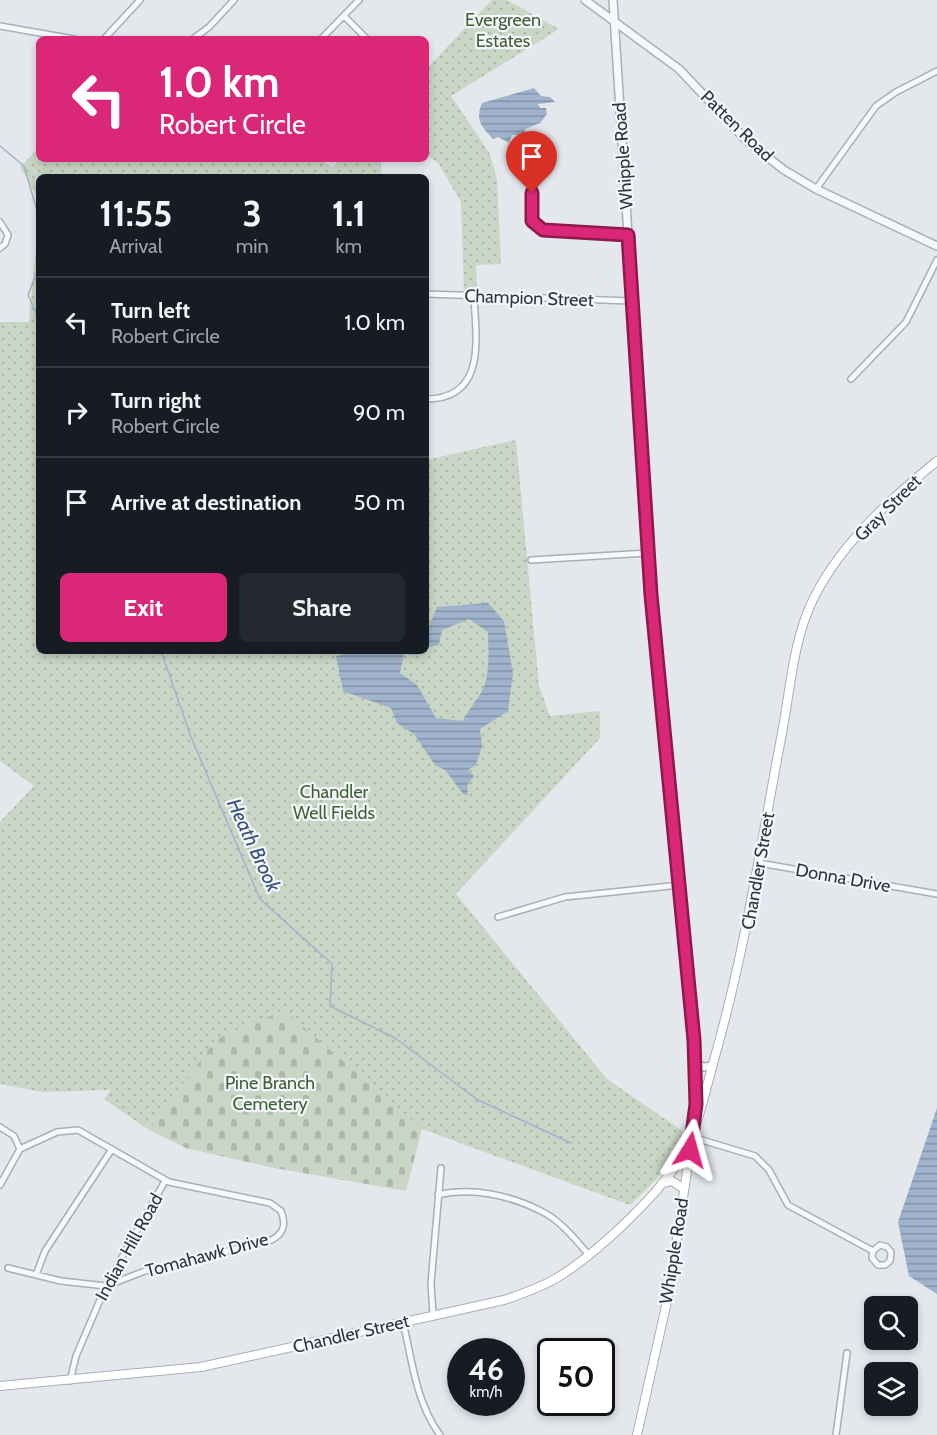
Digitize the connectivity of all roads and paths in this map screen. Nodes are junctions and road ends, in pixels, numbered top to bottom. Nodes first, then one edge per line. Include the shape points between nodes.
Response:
1 (140, 0) edge
2 (234, 0) edge
3 (359, 0) edge
4 (585, 0) edge
5 (613, 0) edge
6 (344, 15) junction
7 (614, 24) junction
8 (0, 26) edge
9 (58, 36) edge
10 (107, 36) edge
11 (204, 36) edge
12 (324, 36) edge
13 (364, 36) edge
14 (937, 71) edge
15 (540, 174) dead end
16 (816, 189) junction
17 (0, 222) edge
18 (628, 235) junction
19 (937, 246) edge
20 (0, 248) edge
21 (937, 260) edge
22 (429, 294) edge
23 (474, 297) junction
24 (632, 301) junction
25 (851, 379) dead end
26 (429, 399) edge
27 (937, 460) edge
28 (648, 553) junction
29 (841, 557) joint
30 (531, 560) dead end
31 (759, 863) junction
32 (680, 885) junction
33 (937, 894) edge
34 (498, 917) dead end
35 (695, 1065) junction
36 (712, 1066) junction
37 (0, 1127) edge
38 (692, 1137) junction
39 (20, 1149) junction
40 (112, 1149) junction
41 (441, 1168) dead end
42 (165, 1181) junction
43 (662, 1183) junction
44 (0, 1185) edge
45 (684, 1189) junction
46 (438, 1195) junction
47 (873, 1251) dead end
48 (588, 1254) junction
49 (8, 1268) dead end
50 (36, 1275) junction
51 (106, 1286) junction
52 (433, 1315) junction
53 (403, 1322) junction
54 (847, 1353) dead end
55 (70, 1381) junction
56 (0, 1386) edge
57 (440, 1435) edge
58 (637, 1435) edge
59 (836, 1435) edge

1 - 10 street
2 - 11 street
3 - 6 street
4 - 7 street, Patten Road
5 - 7 street, Whipple Road
6 - 12 street
6 - 13 street
7 - 16 street, Patten Road via 679,69 755,148
7 - 18 street, Whipple Road
8 - 9 street
14 - 16 street via 876,106
15 - 18 street via 531,203 532,221 538,228
16 - 19 street, Patten Road
17 - 20 street via 8,235
18 - 24 street, Whipple Road
21 - 25 street via 906,322
22 - 23 street, Champion Street
23 - 24 street, Champion Street
23 - 26 street via 473,369 459,389
24 - 28 street, Whipple Road
27 - 29 main road, Gray Street via 881,510
28 - 30 street
28 - 32 street, Whipple Road
29 - 31 main road, Chandler Street via 820,587 804,622
31 - 33 street, Donna Drive
31 - 36 main road, Chandler Street via 735,984
32 - 34 street via 586,894
32 - 35 street, Whipple Road
35 - 36 street
35 - 38 street, Whipple Road
36 - 38 main road, Chandler Street
37 - 39 street via 14,1136
38 - 43 main road, Chandler Street
38 - 45 main road, Whipple Road
38 - 47 street via 754,1156 769,1170 788,1205
39 - 40 street, Tomahawk Drive via 73,1129
39 - 44 street
40 - 42 street, Tomahawk Drive
40 - 50 street via 45,1251
41 - 46 street
42 - 51 street, Indian Hill Road
42 - 51 street, Tomahawk Drive via 270,1203 282,1213 283,1229 278,1237 268,1241 145,1271
43 - 45 main road via 672,1181
43 - 48 main road, Chandler Street
45 - 58 main road, Whipple Road via 668,1297
46 - 48 street via 471,1190 541,1210
46 - 52 street via 431,1283
48 - 52 main road, Chandler Street via 557,1278 525,1293
49 - 50 street, Tomahawk Drive
50 - 51 street, Tomahawk Drive
51 - 55 street, Indian Hill Road
52 - 53 main road, Chandler Street
53 - 55 main road, Chandler Street via 201,1368
53 - 57 street via 420,1394
54 - 59 street
55 - 56 main road, Chandler Street

